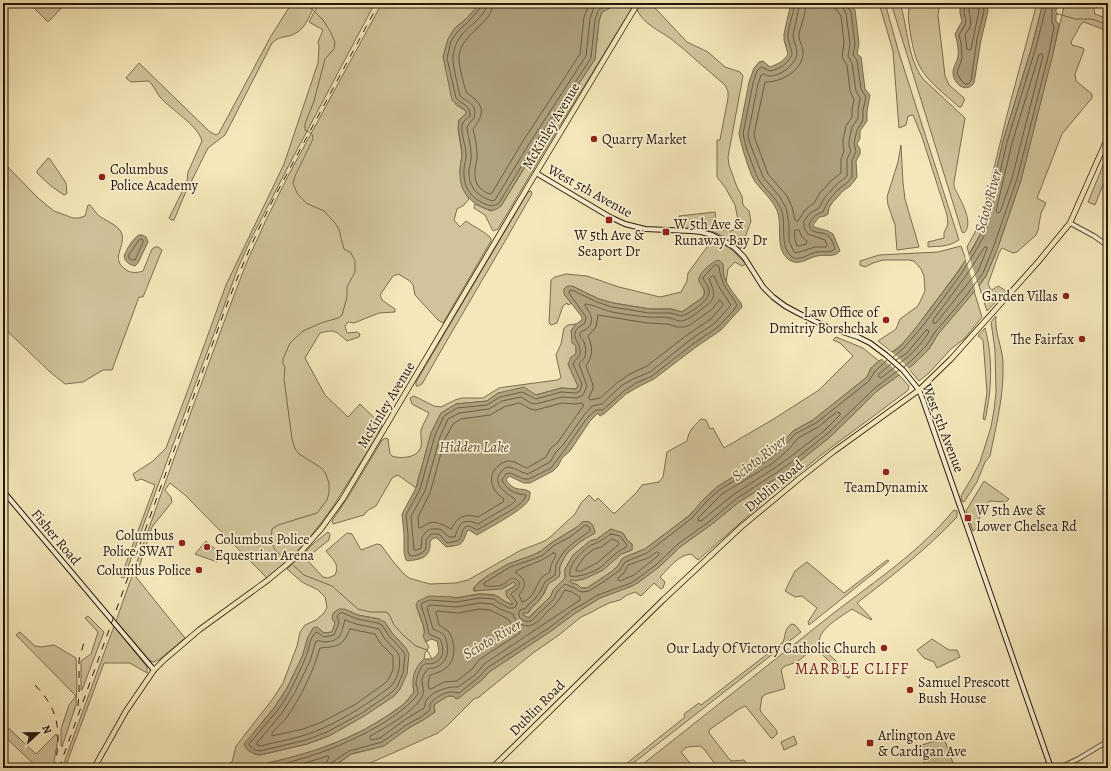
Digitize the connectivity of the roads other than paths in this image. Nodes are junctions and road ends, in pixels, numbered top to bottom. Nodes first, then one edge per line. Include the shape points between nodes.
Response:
1 (638, 3) edge
2 (1108, 137) edge
3 (536, 173) junction
4 (1070, 223) junction
5 (1108, 246) edge
6 (919, 390) junction
7 (3, 491) edge
8 (154, 670) junction
9 (1108, 741) edge
10 (94, 768) edge
11 (492, 768) edge
12 (1051, 768) edge
13 (1058, 768) edge

1 - 3 main road, McKinley Avenue
2 - 4 main road, Dublin Road
3 - 6 main road, West 5th Avenue via 625,224 641,228 701,232 724,241 744,257 767,291 785,306 865,340 894,362
3 - 8 main road, McKinley Avenue via 342,500 321,529 297,556 199,630
4 - 5 street
4 - 6 main road, Dublin Road via 989,317
6 - 11 main road, Dublin Road via 833,452 742,526
6 - 12 main road, West 5th Avenue
7 - 8 main road, Fisher Road
8 - 10 main road, McKinley Avenue via 126,711
9 - 13 street

